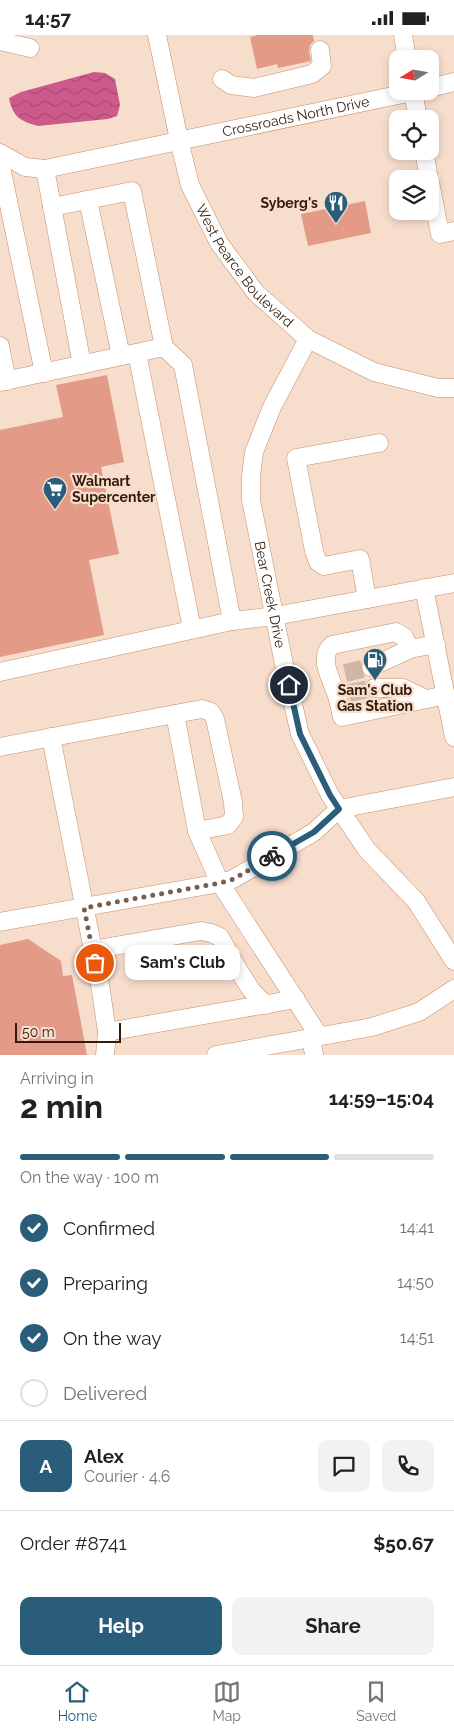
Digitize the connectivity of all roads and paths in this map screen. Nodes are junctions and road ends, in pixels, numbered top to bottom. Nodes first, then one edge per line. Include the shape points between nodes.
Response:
1 (157, 35) edge
2 (403, 35) edge
3 (0, 41) edge
4 (318, 42) edge
5 (30, 48) dead end
6 (406, 50) edge
7 (222, 79) dead end
8 (454, 82) edge
9 (439, 86) edge
10 (389, 97) edge
11 (179, 141) junction
12 (0, 153) edge
13 (0, 162) edge
14 (45, 169) junction
15 (88, 200) junction
16 (52, 207) junction
17 (438, 220) edge
18 (454, 231) edge
19 (308, 339) junction
20 (0, 346) edge
21 (164, 347) junction
22 (129, 355) junction
23 (82, 365) junction
24 (44, 373) junction
25 (4, 381) edge
26 (454, 388) edge
27 (379, 443) dead end
28 (454, 583) edge
29 (424, 588) junction
30 (367, 599) junction
31 (275, 616) junction
32 (232, 621) junction
33 (192, 629) junction
34 (436, 644) junction
35 (410, 649) junction
36 (371, 667) tunnel mouth
37 (0, 672) edge
38 (374, 688) tunnel mouth
39 (446, 695) junction
40 (426, 699) junction
41 (175, 715) junction
42 (51, 737) junction
43 (454, 737) edge
44 (0, 747) edge
45 (454, 787) edge
46 (339, 809) junction
47 (197, 831) junction
48 (220, 883) junction
49 (84, 908) junction
50 (0, 922) edge
51 (92, 950) junction
52 (454, 961) edge
53 (454, 989) edge
54 (296, 999) junction
55 (266, 1005) junction
56 (106, 1033) junction
57 (315, 1036) junction
58 (105, 1055) edge
59 (216, 1055) edge
60 (314, 1055) edge

1 - 11 street, West Pearce Boulevard
2 - 6 street
3 - 5 street
4 - 7 street via 322,66 312,74 254,88 231,85
8 - 9 street, Crossroads North Drive
10 - 11 street, Crossroads North Drive
11 - 14 street, Crossroads North Drive
11 - 19 street, West Pearce Boulevard via 190,185 219,243 256,293
12 - 14 street via 25,167
13 - 24 street
14 - 16 street
15 - 16 street
15 - 21 street via 132,191
15 - 22 street
16 - 23 street
17 - 18 street via 440,233
19 - 26 street, West Pearce Boulevard via 374,371
19 - 31 street, Bear Creek Drive via 272,407 254,452 251,476 251,500
20 - 25 street
21 - 22 street
21 - 32 street via 183,365
22 - 23 street
22 - 33 street
23 - 24 street
24 - 25 street
27 - 30 street via 296,458 318,562 324,566 360,559
28 - 29 street
29 - 30 street
29 - 34 street
30 - 31 street
31 - 32 street
31 - 46 street, Bear Creek Drive via 300,734
32 - 33 street
33 - 37 street
34 - 35 street
34 - 39 street
35 - 36 street
35 - 40 street via 404,637 396,632 332,645 327,649 325,656 337,674 343,694 342,717
38 - 40 street via 403,688
39 - 40 street
39 - 43 street
41 - 42 street
41 - 47 street
41 - 47 street via 202,709 211,712 233,801 234,817 228,825
42 - 44 street
42 - 49 street
45 - 46 street
46 - 48 street via 314,832 234,879
46 - 52 street, Bear Creek Drive via 367,850 416,901
47 - 48 street
48 - 49 street
48 - 54 street
49 - 50 street
49 - 51 street
51 - 55 street via 201,931 212,933 220,937 251,990
51 - 56 street
53 - 57 street via 419,1012 372,1027
54 - 55 street
54 - 57 street
55 - 56 street
56 - 58 street
57 - 59 street
57 - 60 street

